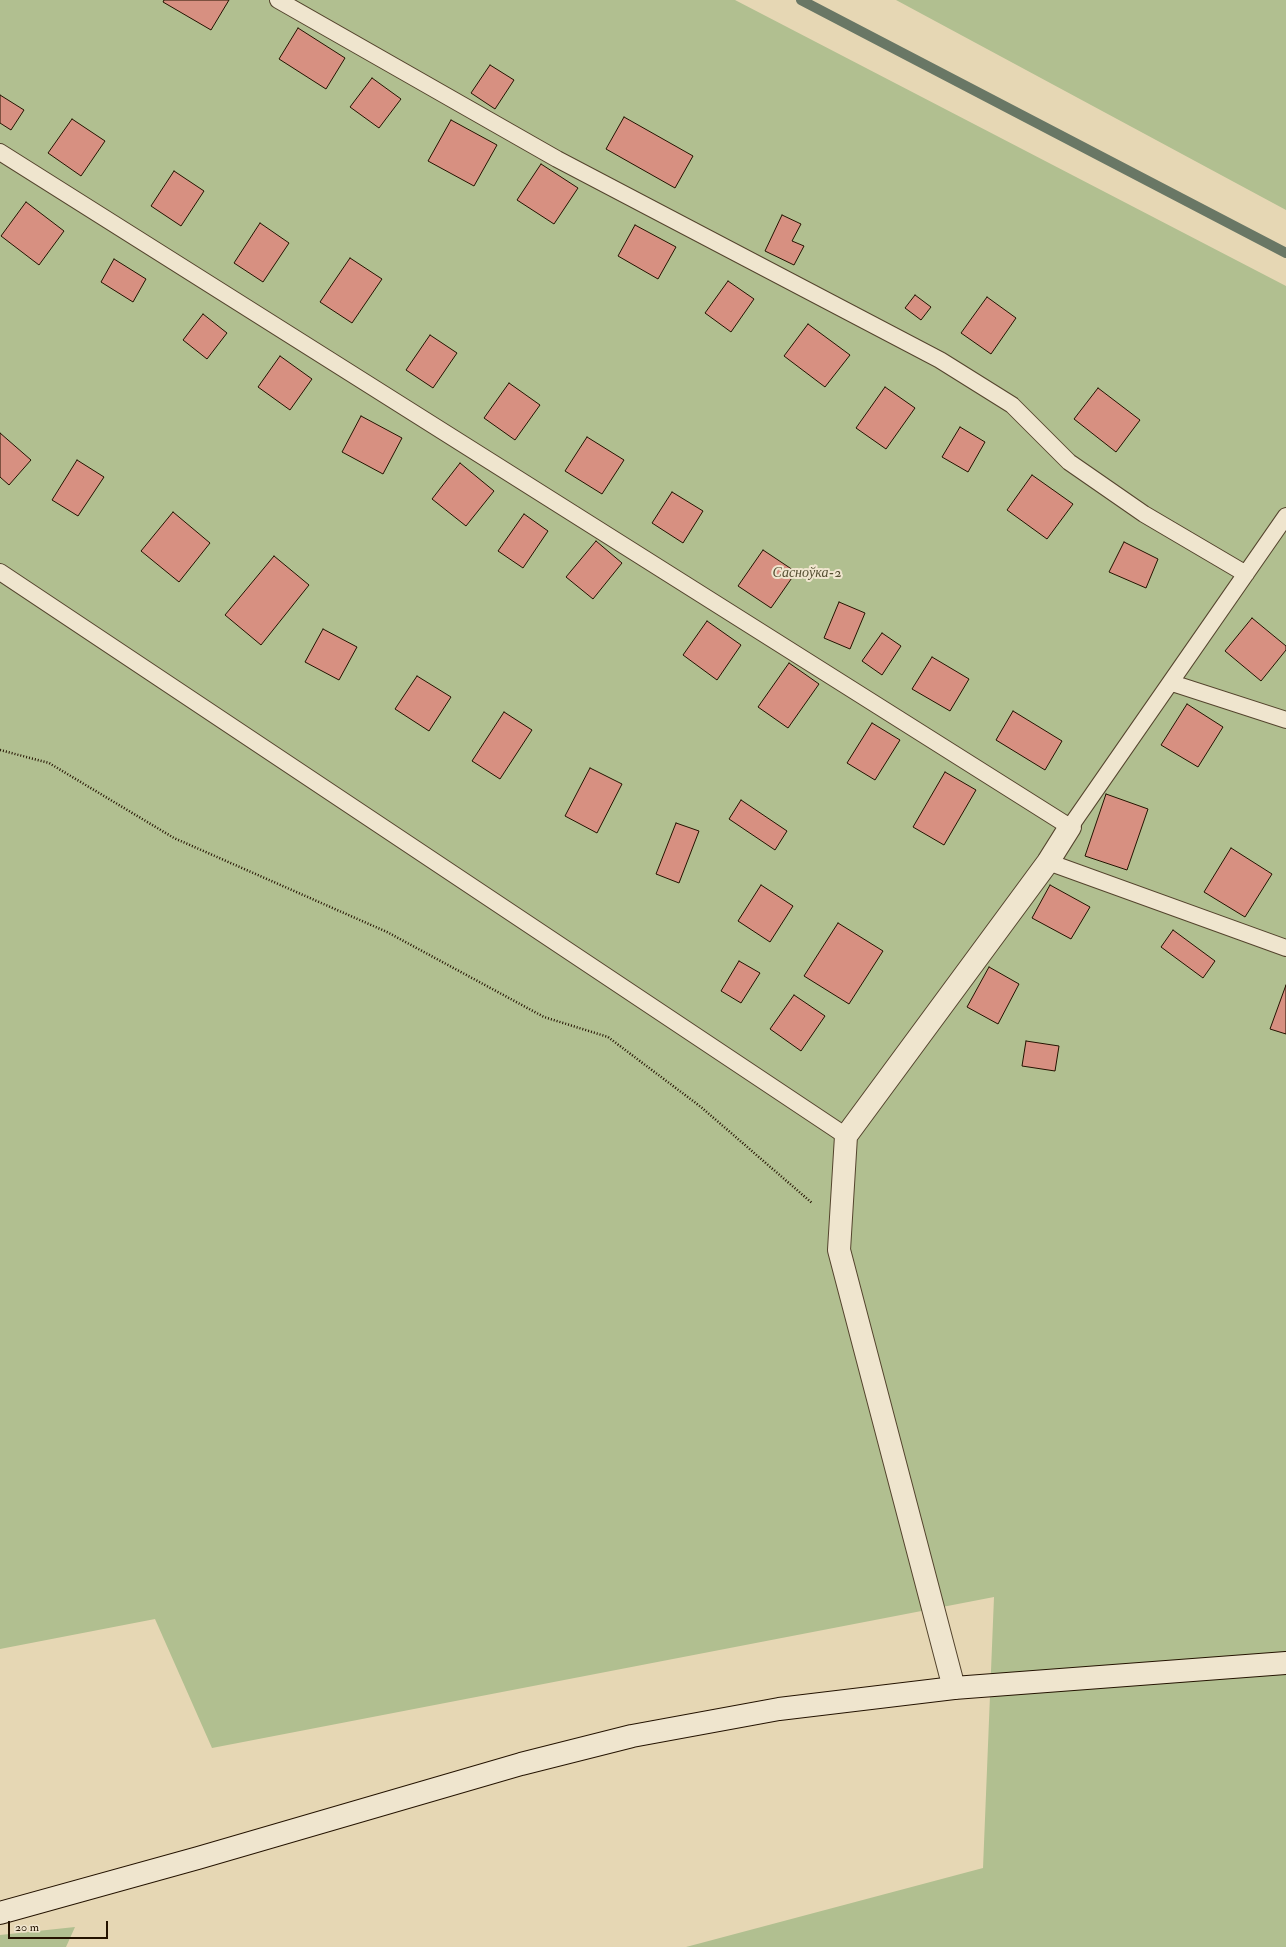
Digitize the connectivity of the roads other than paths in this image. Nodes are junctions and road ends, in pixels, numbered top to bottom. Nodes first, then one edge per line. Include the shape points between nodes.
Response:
1 (278, 0) edge
2 (0, 152) edge
3 (1286, 516) edge
4 (0, 572) edge
5 (1246, 574) junction
6 (1172, 683) junction
7 (1286, 720) edge
8 (1070, 827) junction
9 (1048, 862) junction
10 (1286, 948) edge
11 (846, 1136) junction
12 (1286, 1663) edge
13 (954, 1688) junction
14 (0, 1913) edge

1 - 5 lane via 557,159 940,360 1012,405 1069,462 1131,506
2 - 8 lane
3 - 5 lane
4 - 11 lane
5 - 6 lane
6 - 7 lane
6 - 8 lane
8 - 9 street
9 - 10 lane
9 - 11 street
11 - 13 street via 840,1250
12 - 13 street
13 - 14 street via 779,1709 632,1736 521,1764

